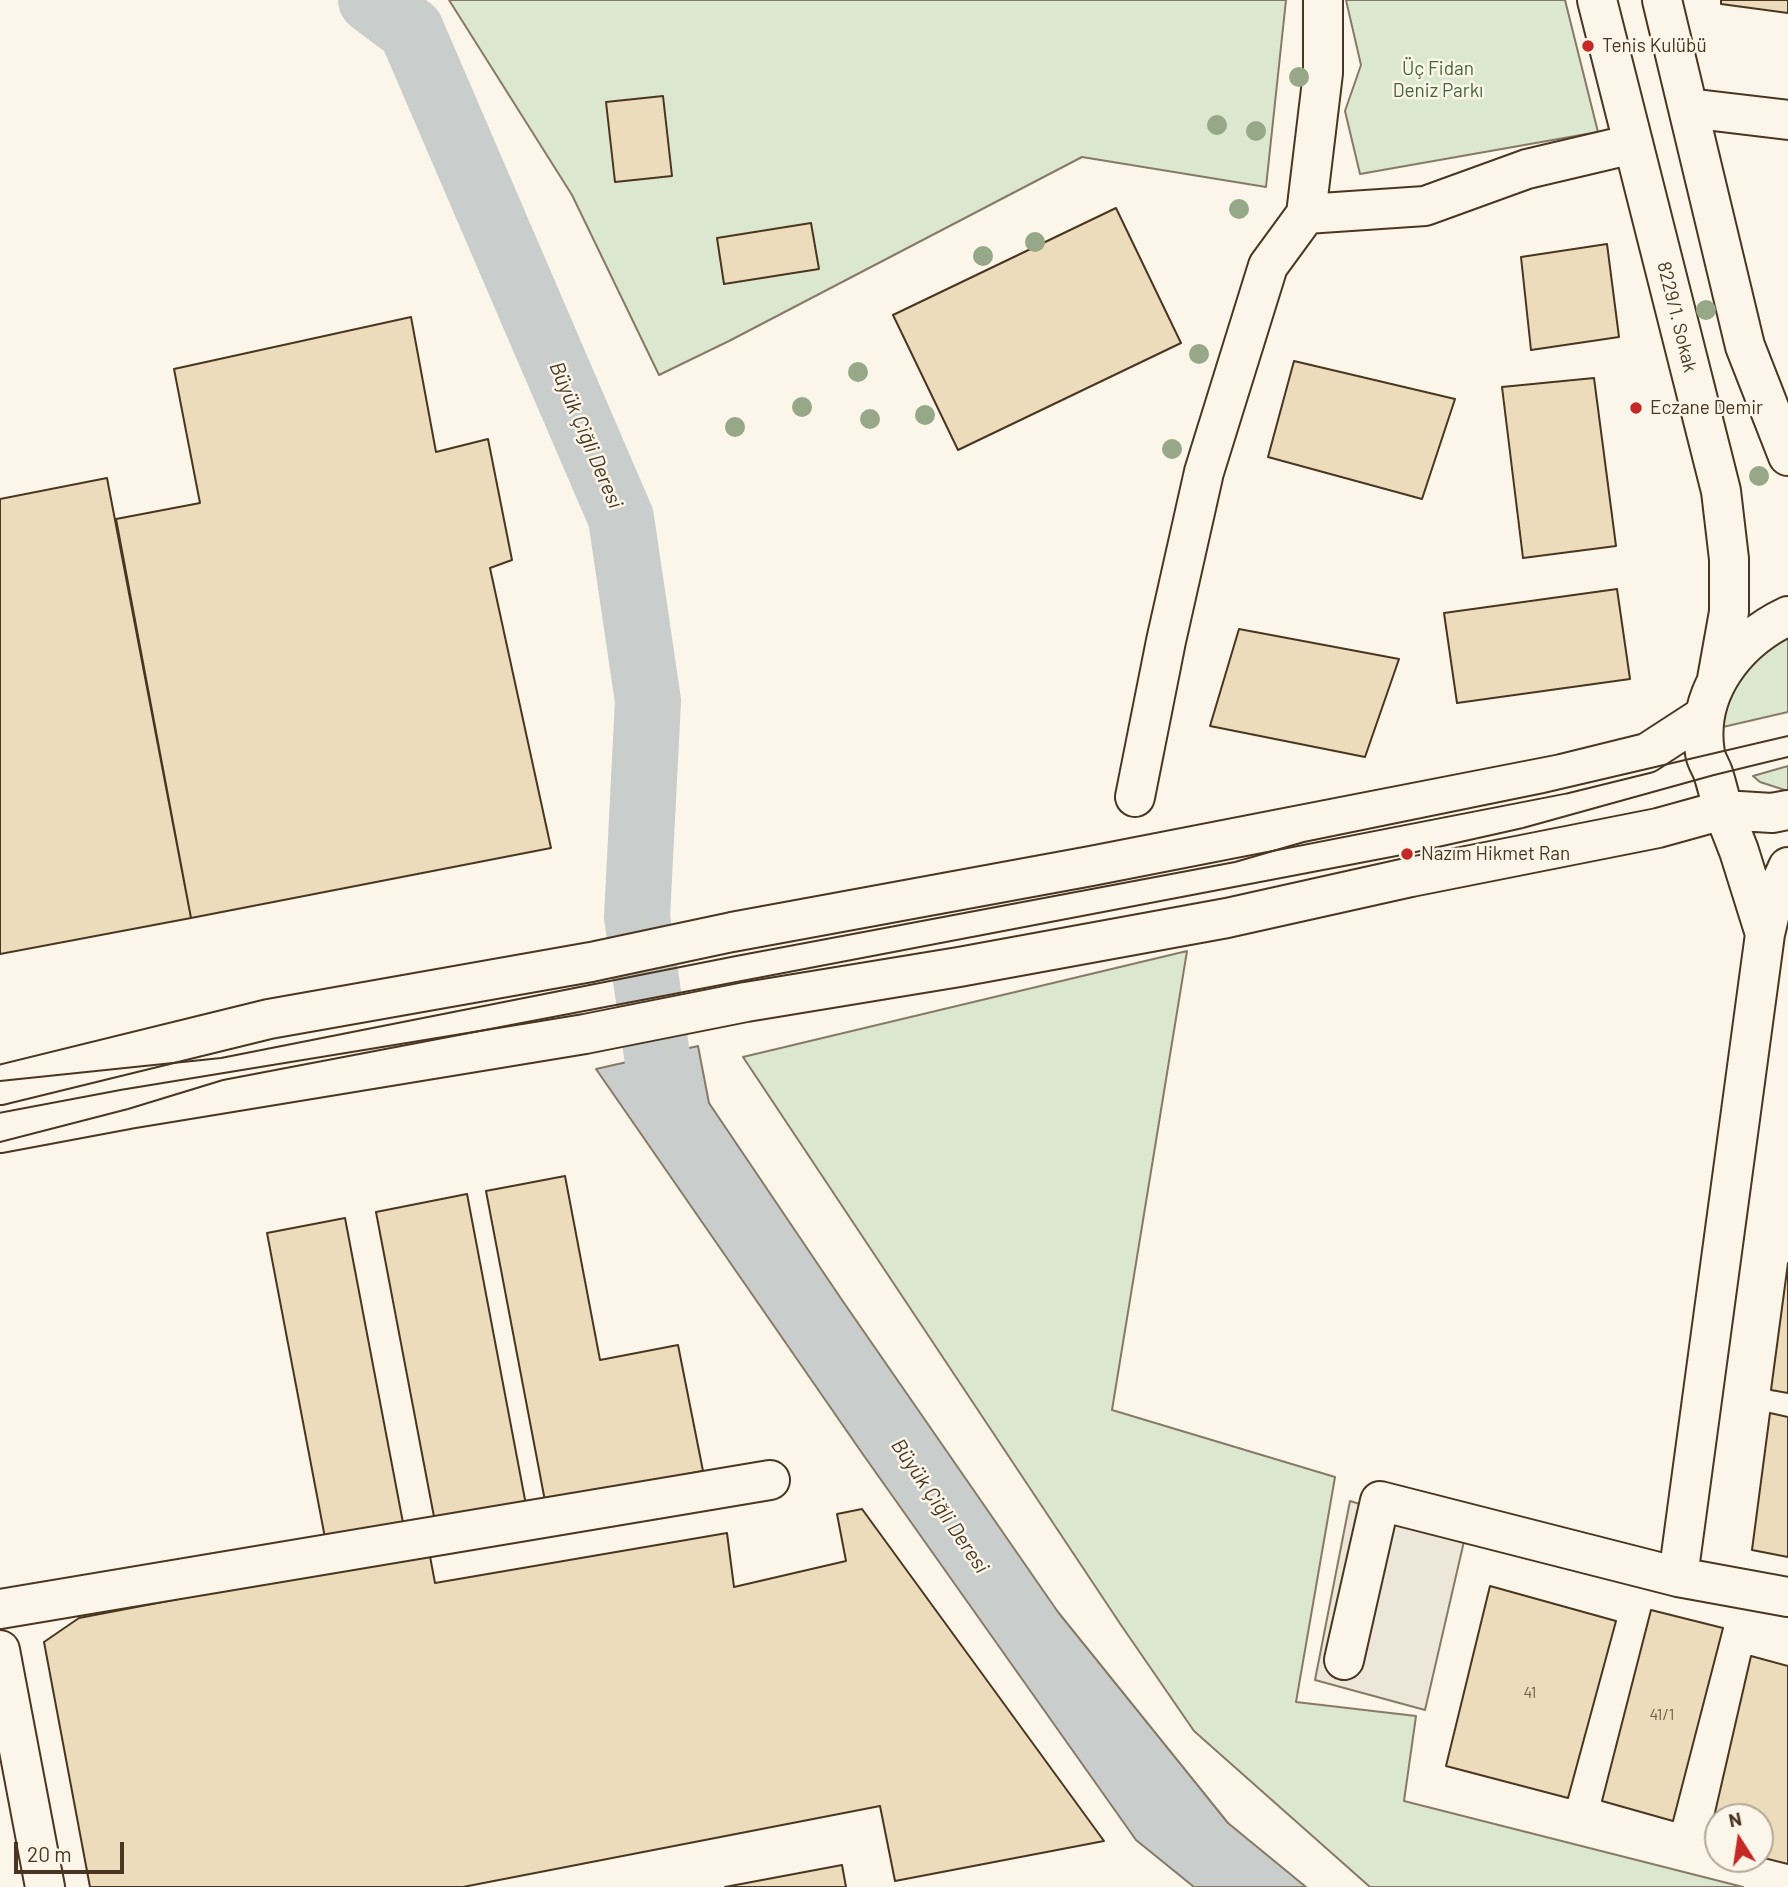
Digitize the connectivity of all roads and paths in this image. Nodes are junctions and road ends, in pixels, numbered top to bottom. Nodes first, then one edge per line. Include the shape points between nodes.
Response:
1 (1323, 0) edge
2 (1597, 0) edge
3 (1662, 0) edge
4 (1688, 108) junction
5 (1788, 120) edge
6 (1633, 144) junction
7 (1306, 214) junction
8 (1788, 456) edge
9 (1788, 617) edge
10 (1717, 678) junction
11 (1704, 716) junction
12 (1135, 797) dead end
13 (1723, 810) junction
14 (1788, 810) edge
15 (1788, 867) edge
16 (1765, 934) junction
17 (0, 1085) edge
18 (0, 1133) edge
19 (770, 1480) dead end
20 (1678, 1577) junction
21 (1788, 1597) edge
22 (0, 1609) edge
23 (0, 1650) edge
24 (1344, 1660) dead end
25 (46, 1887) edge

1 - 7 street via 1323,73
2 - 6 street, 8229/1. Sokak
3 - 4 street
4 - 5 street
4 - 8 street via 1745,346
6 - 7 street via 1527,169 1425,206
6 - 10 street, 8229/1. Sokak via 1721,491 1729,611
7 - 12 street via 1268,266 1204,472
9 - 10 street via 1765,627
10 - 11 street
11 - 13 street via 1705,755
11 - 17 street via 1647,753 1562,774 591,962 269,1019
13 - 14 street
13 - 16 street
13 - 18 street via 1658,828 1227,918
15 - 16 street
16 - 20 street
19 - 22 street
20 - 21 street
20 - 24 street via 1380,1501
23 - 25 street

